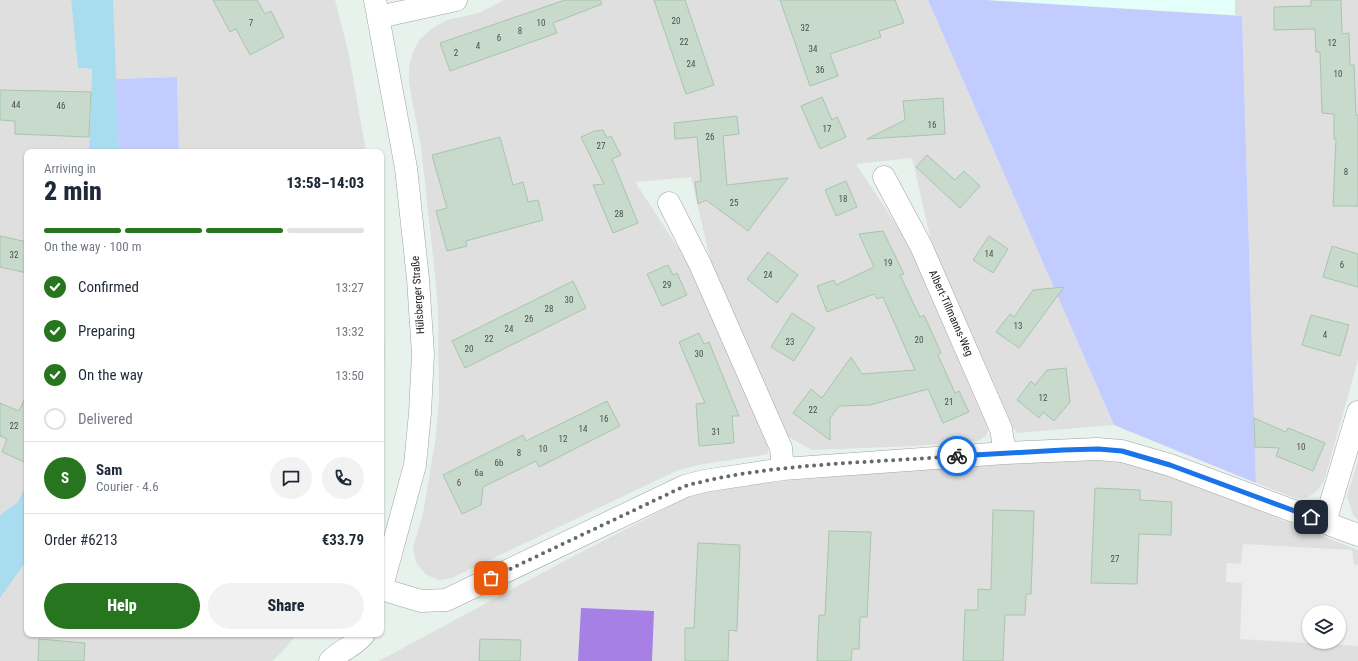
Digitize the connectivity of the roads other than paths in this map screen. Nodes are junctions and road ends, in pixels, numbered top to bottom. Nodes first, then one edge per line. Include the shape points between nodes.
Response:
1 (456, 0) edge
2 (377, 8) edge
3 (884, 177) dead end
4 (669, 203) dead end
5 (1358, 412) edge
6 (1005, 453) junction
7 (783, 469) junction
8 (1325, 522) junction
9 (1358, 535) edge
10 (384, 579) edge
11 (384, 591) edge
12 (341, 637) edge
13 (362, 637) edge
14 (333, 658) edge

1 - 2 street
2 - 10 street, Hülsberger Straße via 406,168 418,279 422,354 415,465
3 - 6 street, Albert-Tillmanns-Weg via 922,246 1001,429
4 - 7 street via 700,264 781,448
5 - 8 street
6 - 7 street
6 - 8 street via 1098,449 1122,451 1170,465
7 - 11 street via 685,486 446,600 421,601
8 - 9 street
12 - 14 street
13 - 14 street

